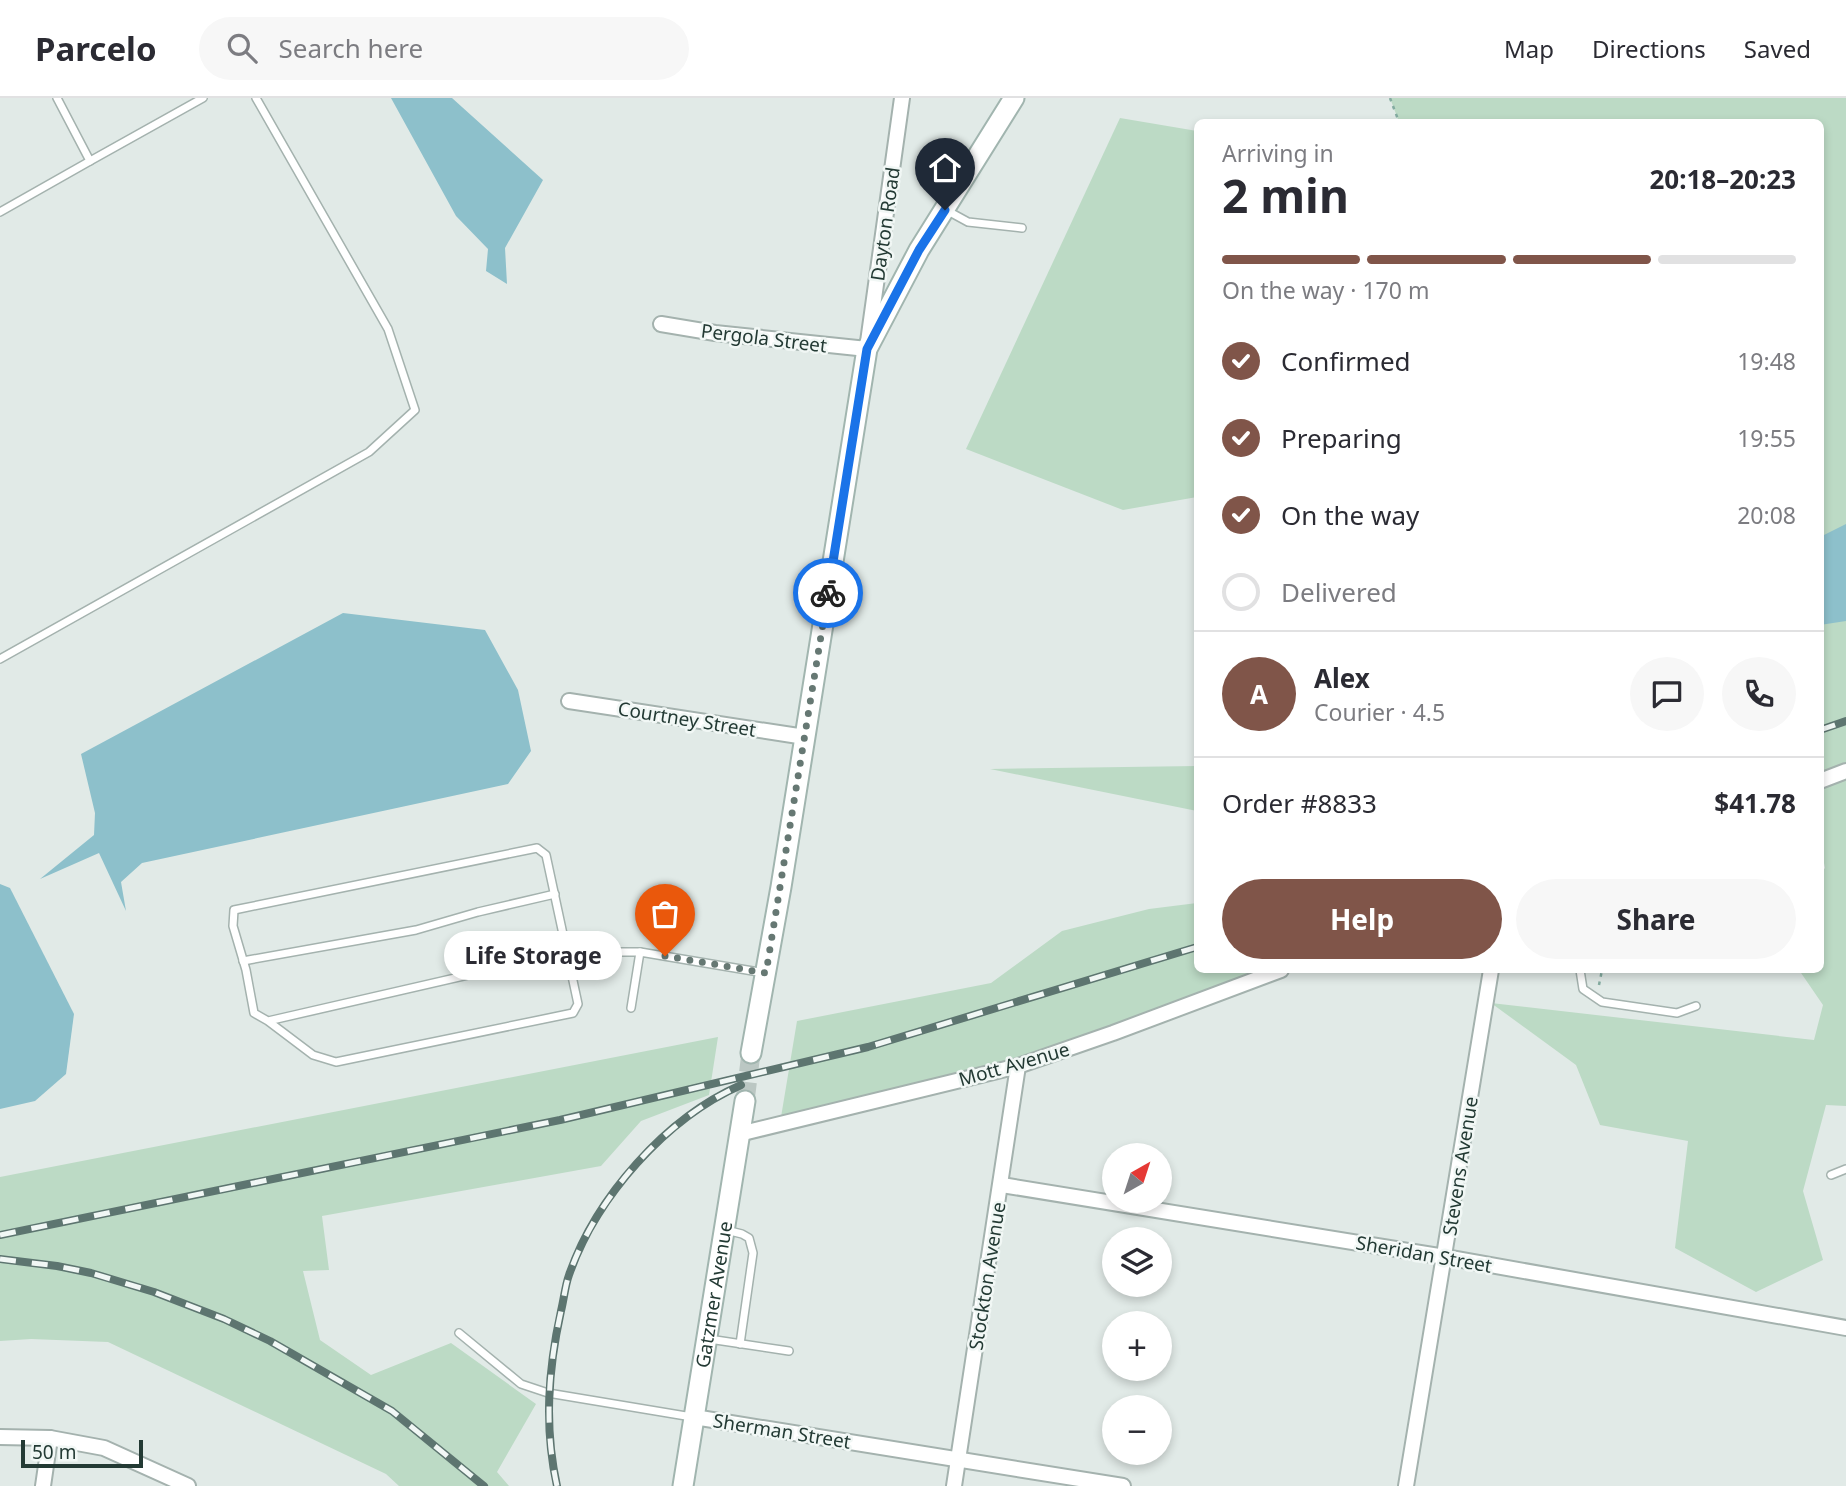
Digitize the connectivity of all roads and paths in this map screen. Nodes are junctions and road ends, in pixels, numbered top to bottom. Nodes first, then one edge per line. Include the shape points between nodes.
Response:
1 (57, 98) edge
2 (203, 98) edge
3 (256, 98) edge
4 (902, 98) edge
5 (1014, 98) edge
6 (1390, 98) edge
7 (1398, 119) edge
8 (90, 160) junction
9 (945, 210) junction
10 (0, 212) edge
11 (1022, 228) dead end
12 (661, 324) dead end
13 (867, 349) junction
14 (0, 659) edge
15 (569, 701) dead end
16 (805, 737) junction
17 (1846, 771) edge
18 (1824, 779) edge
19 (555, 894) junction
20 (568, 952) junction
21 (640, 952) junction
22 (243, 961) junction
23 (766, 973) junction
24 (1273, 973) edge
25 (1492, 973) edge
26 (1580, 973) edge
27 (1601, 973) edge
28 (1599, 985) dead end
29 (1696, 1006) dead end
30 (631, 1008) dead end
31 (268, 1021) junction
32 (751, 1054) tunnel mouth
33 (1018, 1066) junction
34 (745, 1101) tunnel mouth
35 (739, 1134) junction
36 (1846, 1169) edge
37 (1831, 1175) dead end
38 (1002, 1185) junction
39 (725, 1230) junction
40 (1445, 1257) junction
41 (1846, 1328) edge
42 (460, 1333) dead end
43 (708, 1339) junction
44 (740, 1344) junction
45 (789, 1351) dead end
46 (694, 1417) junction
47 (0, 1437) edge
48 (50, 1438) junction
49 (958, 1459) junction
50 (43, 1486) edge
51 (188, 1486) edge
52 (683, 1486) edge
53 (954, 1486) edge
54 (1123, 1486) edge
55 (1406, 1486) edge

1 - 8 lane
2 - 8 lane
3 - 14 lane via 388,329 415,410 369,452
4 - 13 street, Dayton Road
5 - 9 street
6 - 7 path
8 - 10 lane
9 - 11 lane via 968,222
9 - 13 street
12 - 13 street, Pergola Street
13 - 16 street
15 - 16 street, Courtney Street
16 - 23 street
17 - 18 street
19 - 20 lane
19 - 22 lane via 416,930
19 - 22 lane via 547,855 537,848 234,910 233,926
20 - 21 lane
20 - 31 lane
20 - 31 lane via 578,1004 573,1013 336,1062 313,1055
21 - 23 lane
21 - 30 lane
22 - 31 lane via 254,1013
23 - 32 street
24 - 33 street, Mott Avenue
25 - 40 street, Stevens Avenue
26 - 29 lane via 1583,989 1601,1002 1677,1013
27 - 28 path
33 - 35 street, Mott Avenue
33 - 38 street, Stockton Avenue
34 - 35 street, Gatzmer Avenue
35 - 39 street, Gatzmer Avenue
36 - 37 lane
38 - 40 street, Sheridan Street
38 - 49 street, Stockton Avenue
39 - 43 street, Gatzmer Avenue
39 - 44 lane via 749,1238 753,1253
40 - 41 street, Sheridan Street
40 - 55 street, Stevens Avenue
42 - 46 lane, Sherman Street via 521,1384
43 - 44 lane
43 - 46 street, Gatzmer Avenue
44 - 45 lane
46 - 49 street, Sherman Street
46 - 52 street, Gatzmer Avenue
47 - 48 street
48 - 50 street
48 - 51 street via 104,1448
49 - 53 street, Stockton Avenue
49 - 54 street, Sherman Street

